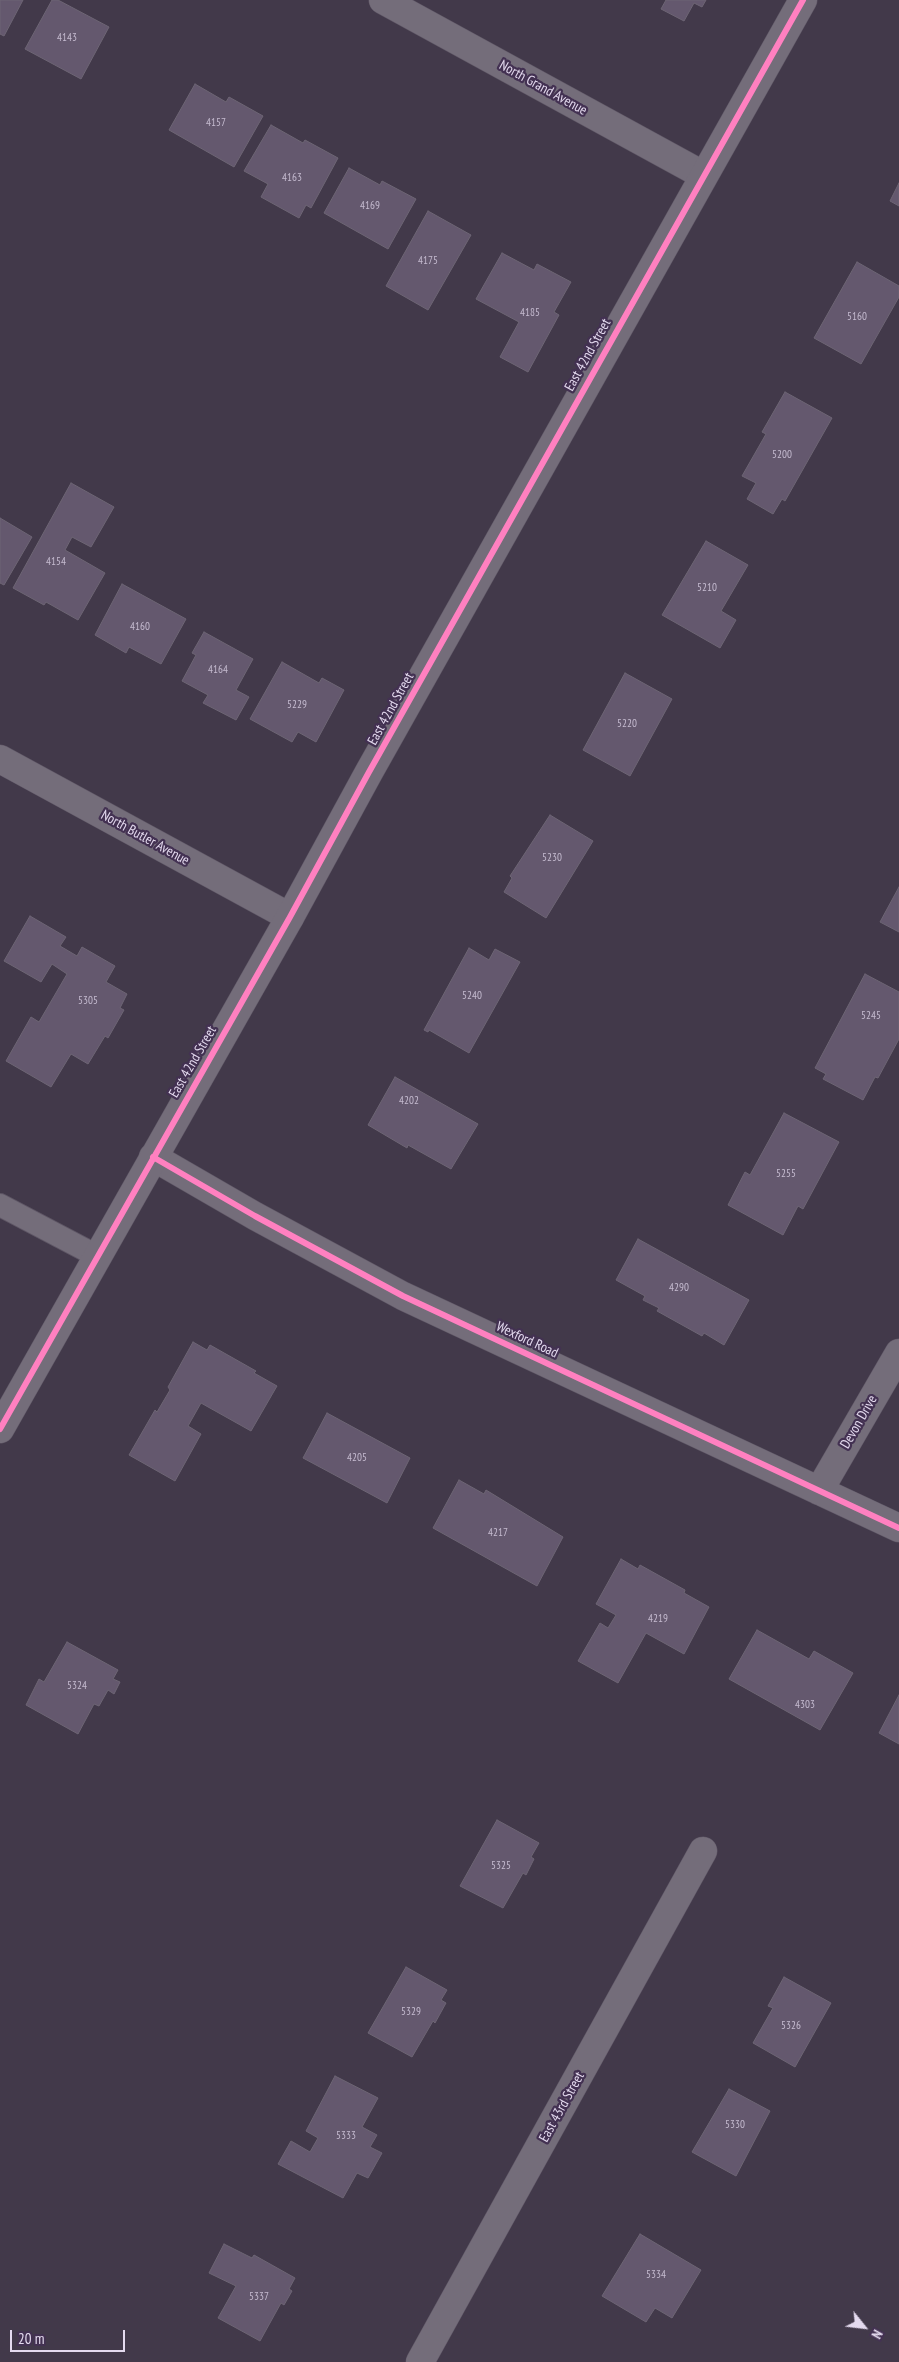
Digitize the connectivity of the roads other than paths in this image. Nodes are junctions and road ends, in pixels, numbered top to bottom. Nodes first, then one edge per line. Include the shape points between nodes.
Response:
1 (383, 0) edge
2 (802, 0) edge
3 (703, 175) junction
4 (0, 759) edge
5 (290, 917) junction
6 (152, 1158) junction
7 (0, 1205) edge
8 (97, 1256) junction
9 (899, 1353) edge
10 (0, 1429) edge
11 (819, 1491) junction
12 (899, 1528) edge
13 (704, 1851) dead end
14 (420, 2362) edge

1 - 3 street, North Grand Avenue
2 - 3 street, East 42nd Street
3 - 5 street, East 42nd Street
4 - 5 street, North Butler Avenue
5 - 6 street, East 42nd Street
6 - 8 street, East 42nd Street
6 - 11 street, Wexford Road via 403,1296
7 - 8 lane
8 - 10 street, East 42nd Street
9 - 11 street, Devon Drive
11 - 12 street, Wexford Road
13 - 14 street, East 43rd Street

